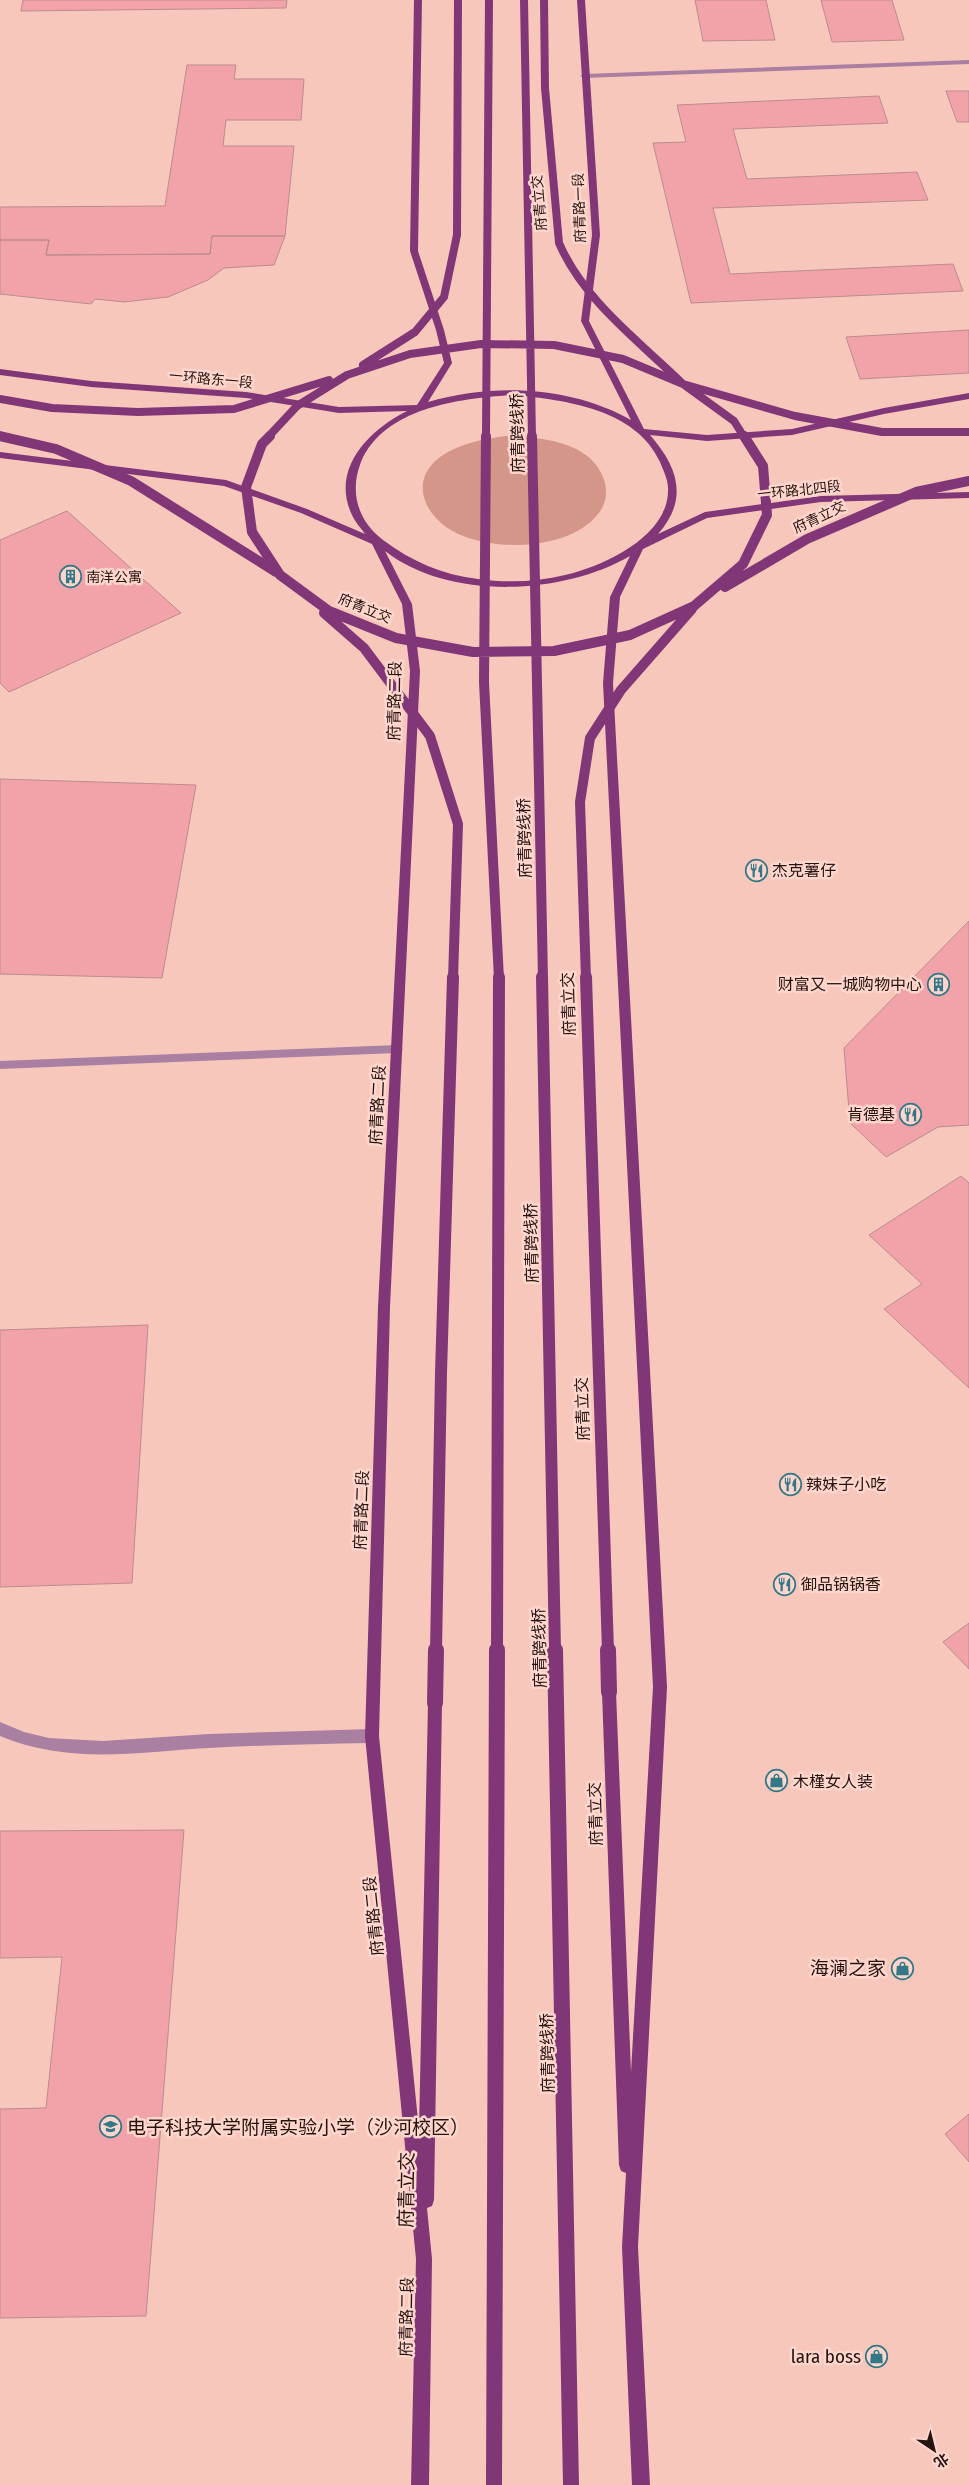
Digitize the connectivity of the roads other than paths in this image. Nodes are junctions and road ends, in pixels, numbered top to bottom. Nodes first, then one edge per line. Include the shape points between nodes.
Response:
1 (418, 0) edge
2 (458, 0) edge
3 (489, 0) edge
4 (524, 0) edge
5 (544, 0) edge
6 (581, 0) edge
7 (969, 62) edge
8 (584, 76) junction
9 (0, 372) edge
10 (347, 375) junction
11 (683, 384) junction
12 (969, 396) edge
13 (0, 400) edge
14 (420, 408) junction
15 (642, 431) junction
16 (969, 432) edge
17 (0, 436) edge
18 (0, 455) edge
19 (969, 481) edge
20 (969, 495) edge
21 (376, 542) junction
22 (640, 547) junction
23 (280, 574) junction
24 (694, 606) junction
25 (397, 1049) junction
26 (0, 1065) edge
27 (0, 1729) edge
28 (372, 1736) junction
29 (630, 2247) junction
30 (424, 2258) junction
31 (420, 2485) edge
32 (494, 2485) edge
33 (572, 2485) edge
34 (641, 2485) edge

1 - 14 main road via 414,251 448,363
2 - 10 main road, 府青立交, bridge via 457,235 444,297 415,332
3 - 32 main road, 府青跨线桥, bridge via 484,682 499,986
4 - 33 main road, 府青跨线桥, bridge
5 - 11 main road, 府青立交, bridge via 545,88 559,242 568,264 586,290
6 - 8 main road, 府青路一段
7 - 8 street
8 - 15 main road, 府青路一段 via 596,235 585,321
9 - 14 main road, 一环路东一段 via 91,384 246,395 339,410
10 - 11 main road, 府青立交, bridge via 410,354 481,344 554,345 623,359
10 - 13 main road, 府青立交, bridge via 234,409 138,412 52,408
10 - 23 main road, 府青立交, bridge via 297,406 262,444 246,487 252,532
11 - 16 main road, 府青立交, bridge via 795,416 882,432
11 - 24 main road, 府青立交, bridge via 734,421 763,466 767,516 743,564
12 - 15 main road via 792,432 707,438
14 - 15 main road via 465,396 514,392 562,397 606,410
14 - 21 main road via 383,428 358,454 348,483 354,514
15 - 22 main road via 665,458 674,488 665,520
17 - 23 main road, bridge via 56,448 131,481
18 - 21 main road via 226,483
19 - 24 main road, 府青立交, bridge via 916,492 807,538
20 - 22 main road, 一环路北四段 via 821,500 705,515
21 - 22 main road, 一环路北四段 via 410,564 455,579 506,584 556,580 575,575 603,567
21 - 25 main road, 府青路二段 via 407,604 415,671
22 - 29 main road via 615,597 608,683 660,1687
23 - 24 main road, 府青立交, bridge via 328,611 396,638 473,652 554,651 630,635
23 - 30 main road, 府青立交, bridge via 364,648 430,736 458,824 441,1373
24 - 29 main road, 府青立交, bridge via 621,690 590,738 580,802
25 - 26 street
25 - 28 main road, 府青路二段 via 384,1307
27 - 28 street via 38,1743 86,1748
28 - 30 main road, 府青路二段
29 - 34 main road
30 - 31 main road, 府青路二段

